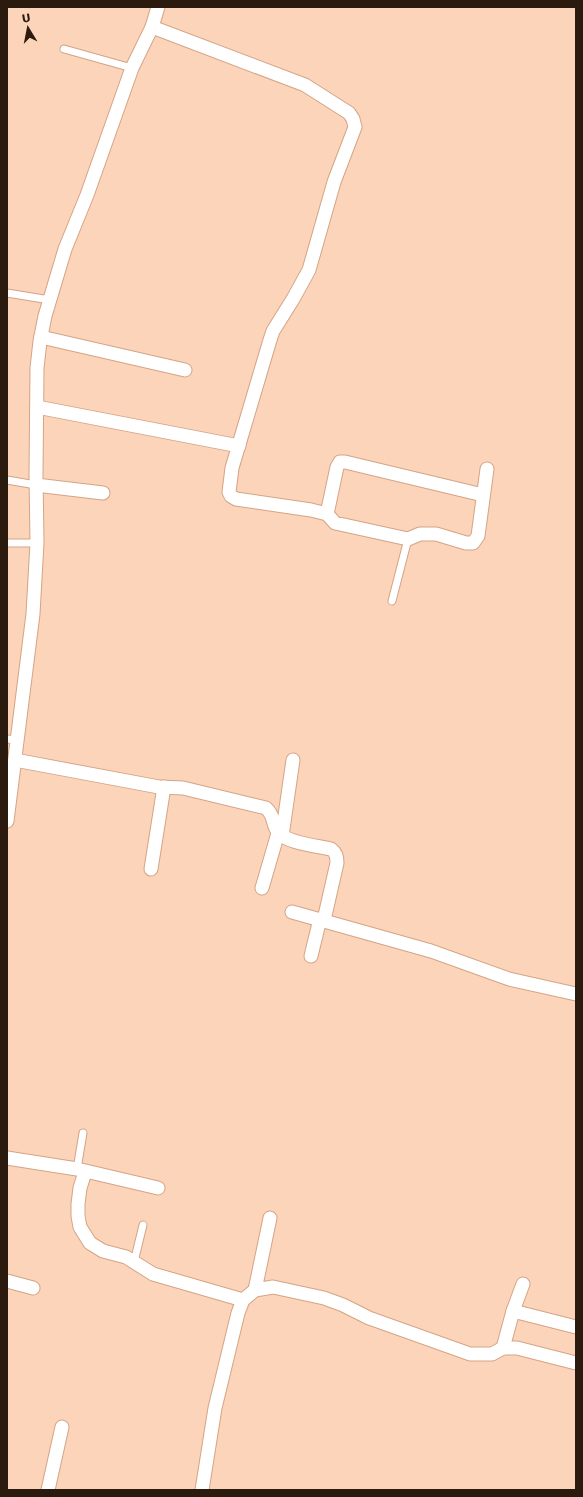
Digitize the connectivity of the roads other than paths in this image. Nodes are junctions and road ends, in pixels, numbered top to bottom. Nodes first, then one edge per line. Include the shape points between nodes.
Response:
1 (158, 7) edge
2 (152, 27) junction
3 (64, 49) dead end
4 (132, 68) junction
5 (7, 293) edge
6 (50, 300) junction
7 (41, 337) junction
8 (185, 370) dead end
9 (36, 407) junction
10 (239, 446) junction
11 (487, 469) dead end
12 (7, 480) edge
13 (36, 485) junction
14 (103, 493) dead end
15 (484, 496) junction
16 (327, 514) junction
17 (408, 538) junction
18 (7, 542) edge
19 (37, 543) junction
20 (392, 601) dead end
21 (12, 740) edge
22 (15, 760) junction
23 (293, 760) dead end
24 (164, 787) junction
25 (7, 821) edge
26 (280, 835) junction
27 (151, 869) dead end
28 (262, 888) dead end
29 (292, 912) dead end
30 (322, 920) junction
31 (311, 956) dead end
32 (576, 994) edge
33 (83, 1133) dead end
34 (7, 1158) edge
35 (81, 1171) junction
36 (158, 1188) dead end
37 (270, 1218) dead end
38 (143, 1225) dead end
39 (134, 1262) junction
40 (7, 1281) edge
41 (523, 1284) dead end
42 (34, 1288) dead end
43 (255, 1290) junction
44 (242, 1300) junction
45 (513, 1311) junction
46 (576, 1327) edge
47 (503, 1348) junction
48 (576, 1363) edge
49 (62, 1427) dead end
50 (48, 1490) edge
51 (202, 1490) edge

1 - 2 street
2 - 4 street
2 - 10 street via 305,86 349,113 355,127 334,182 309,270 273,331
3 - 4 lane
4 - 6 street via 65,250
5 - 6 lane
6 - 7 street
7 - 8 street
7 - 9 street
9 - 10 street
9 - 13 street
10 - 16 street via 232,468 229,492 232,496 236,499
11 - 15 street
12 - 13 lane
13 - 14 street
13 - 19 street
15 - 16 street via 340,462
15 - 17 street via 478,536 473,543 436,534 420,534
16 - 17 street via 335,523
17 - 20 lane
18 - 19 lane
19 - 21 street via 32,614
21 - 22 street
22 - 24 street
22 - 25 street
23 - 26 street
24 - 26 street via 183,788 266,808 273,817
24 - 27 street
26 - 28 street
26 - 30 street via 292,841 335,852 337,863
29 - 30 street
30 - 31 street
30 - 32 street via 431,951 509,979
33 - 35 lane
34 - 35 street
35 - 36 street
35 - 39 street via 78,1204 80,1227 90,1243 103,1251 126,1256
37 - 43 street
38 - 39 lane
39 - 44 street via 165,1278
40 - 42 street
41 - 45 street
43 - 44 street
43 - 47 street via 273,1287 324,1298 369,1318 470,1354 492,1354
44 - 51 street via 221,1376
45 - 46 street
45 - 47 street
47 - 48 street via 517,1348
49 - 50 street

